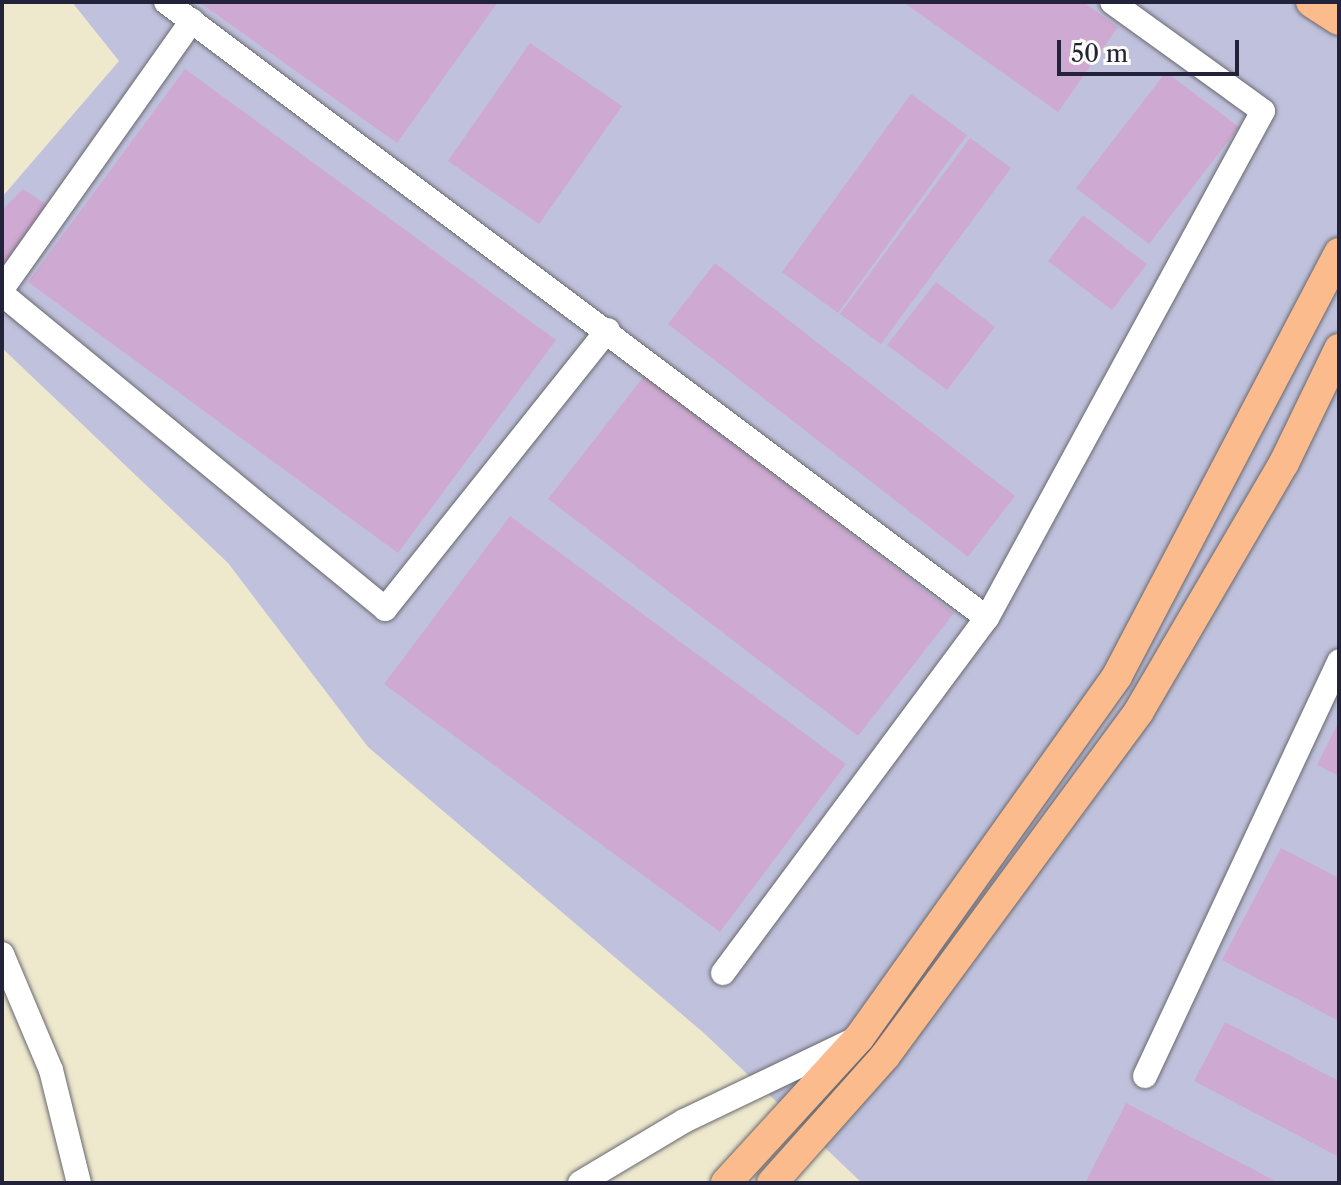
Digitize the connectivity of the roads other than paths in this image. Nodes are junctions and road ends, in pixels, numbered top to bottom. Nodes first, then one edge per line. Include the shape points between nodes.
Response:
1 (166, 2) edge
2 (1112, 2) edge
3 (1311, 2) edge
4 (1339, 20) edge
5 (192, 21) junction
6 (1339, 253) edge
7 (2, 292) edge
8 (608, 330) junction
9 (1339, 349) edge
10 (987, 618) junction
11 (1339, 661) edge
12 (2, 954) edge
13 (723, 973) dead end
14 (859, 1038) junction
15 (1145, 1076) dead end
16 (79, 1183) edge
17 (580, 1183) edge
18 (726, 1183) edge
19 (772, 1183) edge

1 - 5 street
2 - 10 street via 1263,111
3 - 4 main road
5 - 7 street
5 - 8 street
6 - 14 main road via 1117,676
7 - 8 street via 385,609
8 - 10 street
9 - 19 main road via 1284,463 1139,711 885,1056
10 - 13 street
11 - 15 street
12 - 16 street via 51,1070
14 - 17 street via 684,1121
14 - 18 main road

